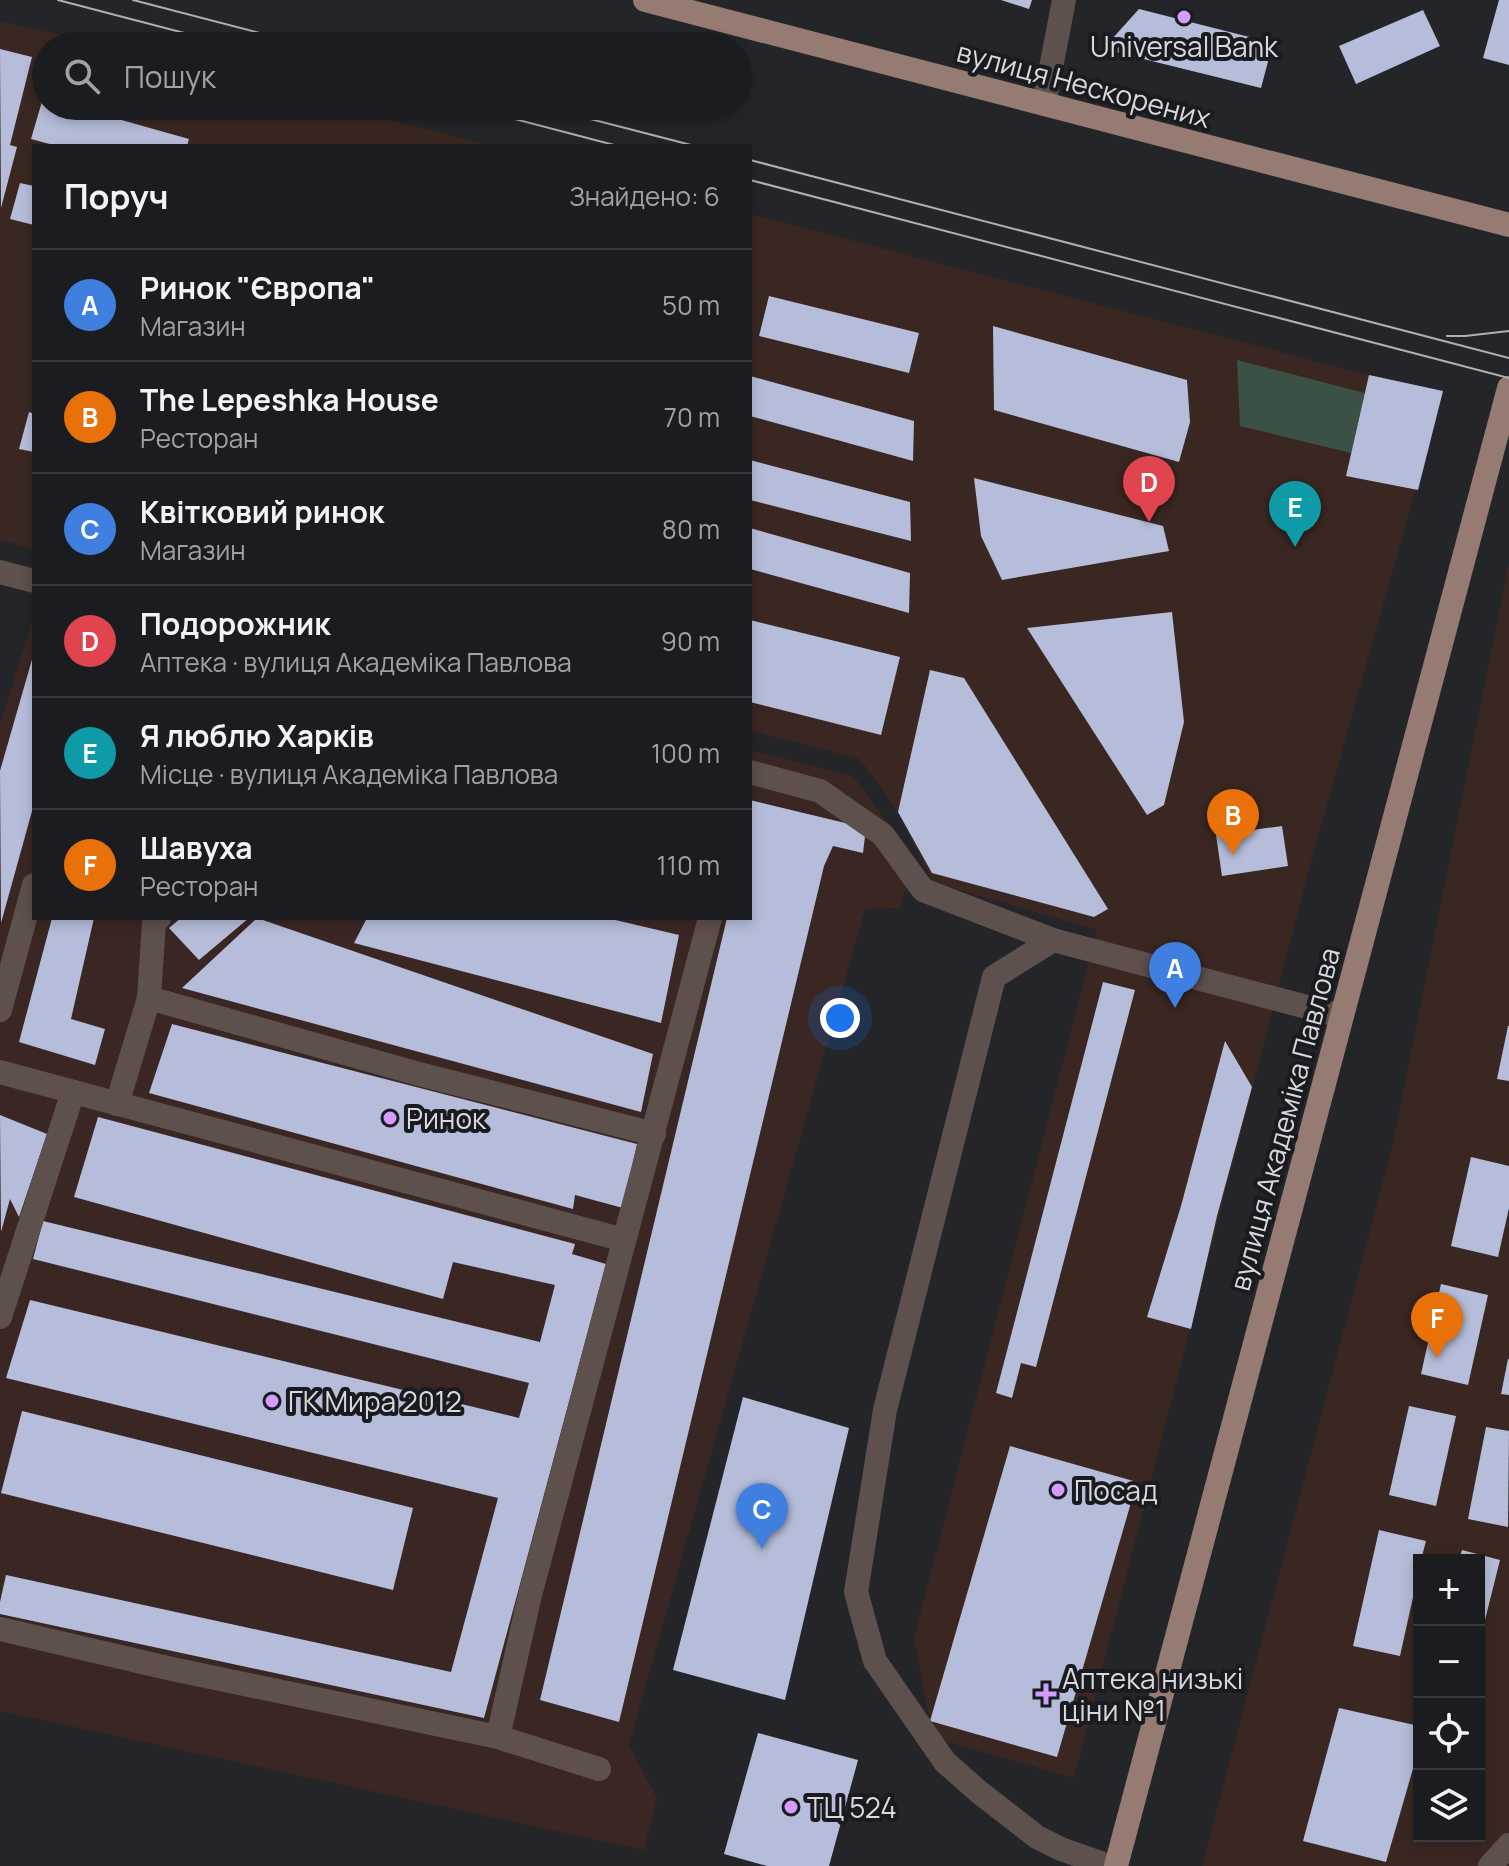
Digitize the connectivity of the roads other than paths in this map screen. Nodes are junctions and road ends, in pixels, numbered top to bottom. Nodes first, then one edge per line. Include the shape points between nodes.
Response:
1 (645, 0) edge
2 (1064, 0) edge
3 (705, 8) edge
4 (1044, 104) junction
5 (1509, 225) edge
6 (1509, 388) edge
7 (0, 572) edge
8 (32, 580) edge
9 (752, 773) edge
10 (32, 892) edge
11 (156, 920) edge
12 (709, 920) edge
13 (1053, 940) junction
14 (149, 998) junction
15 (0, 1010) edge
16 (1341, 1016) junction
17 (0, 1072) edge
18 (73, 1092) junction
19 (117, 1104) junction
20 (654, 1134) junction
21 (624, 1240) junction
22 (0, 1317) edge
23 (0, 1629) edge
24 (498, 1737) junction
25 (599, 1769) dead end
26 (1509, 1845) edge
27 (1109, 1866) edge
28 (1116, 1866) edge
29 (1490, 1866) edge

1 - 3 main road, вулиця Нескорених
2 - 4 lane
3 - 4 main road, вулиця Нескорених
4 - 5 main road, вулиця Нескорених
6 - 16 main road, вулиця Академіка Павлова
7 - 8 lane
9 - 13 lane via 820,791 883,835 923,890
10 - 15 lane
11 - 14 lane
12 - 20 lane
13 - 16 lane
13 - 27 lane via 994,977 885,1410 856,1592 875,1661 945,1762 1037,1837
14 - 19 lane
14 - 20 lane
16 - 28 main road, вулиця Академіка Павлова
17 - 18 lane
18 - 19 lane
18 - 22 lane
19 - 21 lane
20 - 21 lane
21 - 24 lane
23 - 24 lane
24 - 25 lane
26 - 29 lane

